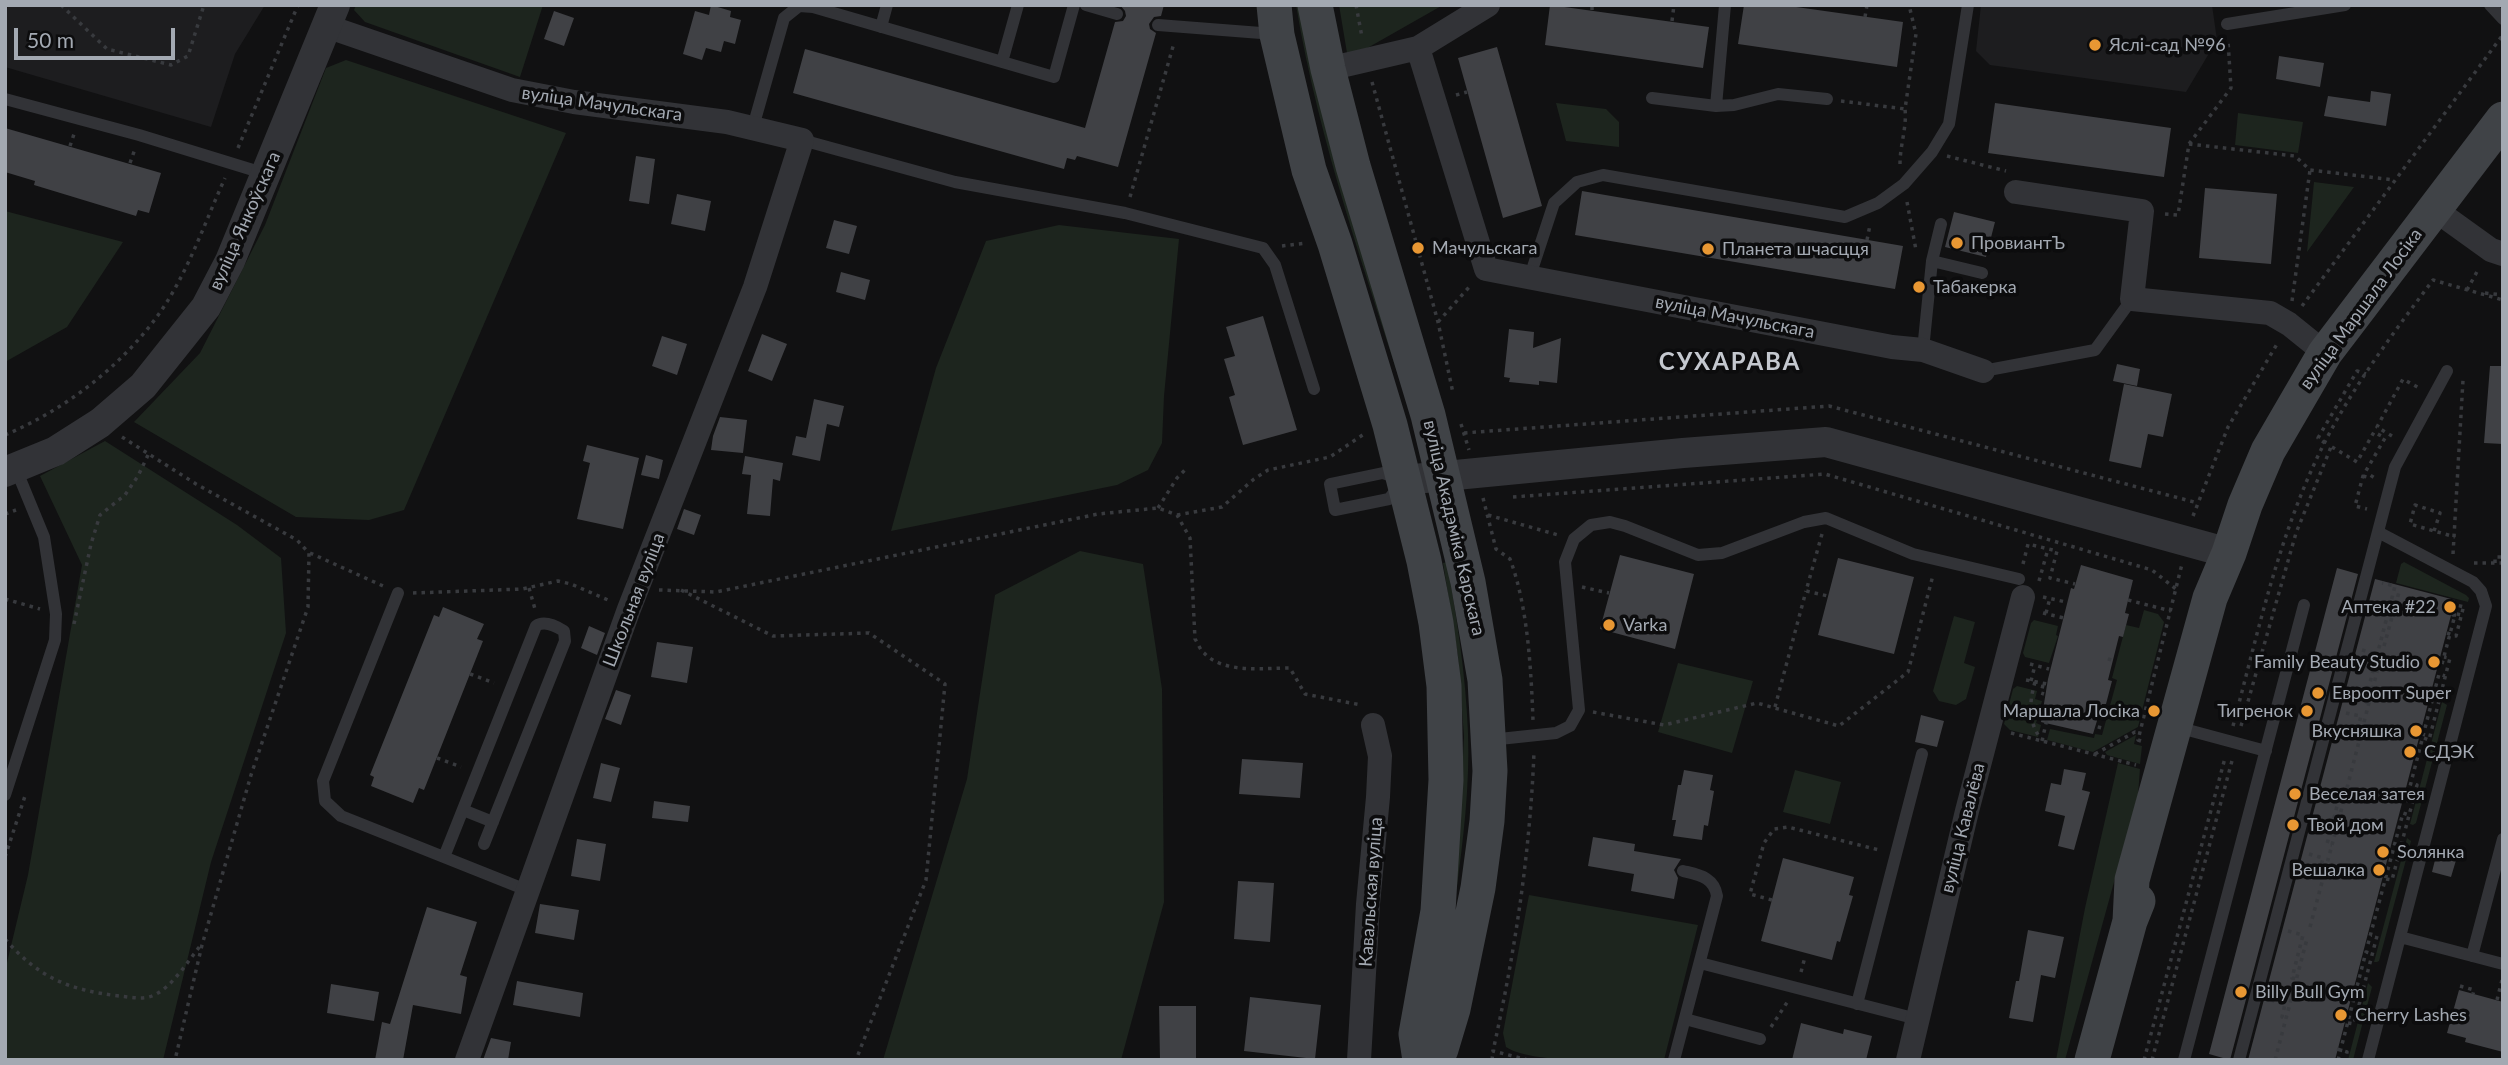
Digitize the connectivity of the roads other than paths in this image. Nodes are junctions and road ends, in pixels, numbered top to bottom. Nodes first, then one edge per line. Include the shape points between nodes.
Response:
1 (887, 5) edge
2 (1017, 5) edge
3 (1074, 5) edge
4 (1086, 5) edge
5 (1315, 5) edge
6 (1488, 5) edge
7 (1725, 5) edge
8 (1968, 5) edge
9 (2345, 5) edge
10 (2490, 5) edge
11 (332, 11) edge
12 (1117, 14) dead end
13 (2503, 19) edge
14 (1276, 20) edge
15 (2227, 24) road end
16 (1158, 25) dead end
17 (881, 27) junction
18 (1418, 48) junction
19 (1002, 62) junction
20 (1328, 69) junction
21 (1652, 98) dead end
22 (5, 99) edge
23 (1827, 99) road end
24 (1716, 106) junction
25 (2503, 119) edge
26 (753, 127) junction
27 (802, 140) junction
28 (266, 174) junction
29 (2016, 192) road end
30 (2434, 209) junction
31 (1941, 224) dead end
32 (2503, 254) edge
33 (1931, 267) junction
34 (1982, 273) dead end
35 (1530, 276) junction
36 (2132, 299) junction
37 (1923, 350) junction
38 (2325, 353) junction
39 (1983, 371) joint
40 (2447, 371) road end
41 (1314, 389) dead end
42 (10, 470) edge
43 (1441, 475) junction
44 (1404, 480) junction
45 (2378, 532) junction
46 (2230, 553) junction
47 (2027, 587) joint
48 (398, 593) road end
49 (2304, 605) dead end
50 (1373, 725) road end
51 (2188, 730) junction
52 (1490, 740) junction
53 (2266, 751) junction
54 (1922, 754) dead end
55 (5, 795) edge
56 (463, 810) junction
57 (493, 822) junction
58 (2503, 839) edge
59 (484, 844) dead end
60 (444, 857) junction
61 (1683, 871) dead end
62 (528, 891) junction
63 (2130, 921) junction
64 (2400, 937) junction
65 (2472, 956) junction
66 (1700, 963) junction
67 (2503, 964) edge
68 (1857, 1004) junction
69 (1685, 1019) junction
70 (1917, 1019) junction
71 (1764, 1035) road end
72 (467, 1060) edge
73 (1359, 1060) edge
74 (1420, 1060) edge
75 (1435, 1060) edge
76 (1674, 1060) edge
77 (1908, 1060) edge
78 (2092, 1060) edge
79 (2185, 1060) edge
80 (2239, 1060) edge
81 (2368, 1060) edge

1 - 17 lane
2 - 19 lane
3 - 19 lane via 1054,77
4 - 12 lane
5 - 20 main road, вуліца Акадэміка Карскага
6 - 18 street
7 - 24 lane
8 - 35 lane via 1949,124 1904,184 1878,204 1844,217 1603,175 1577,182 1555,203
9 - 15 lane
10 - 13 lane
11 - 26 street, вуліца Мачульскага via 512,90
11 - 28 street, вуліца Янкоўскага
14 - 16 lane via 1179,28
14 - 44 main road, вуліца Акадэміка Карскага via 1309,170
17 - 19 lane
17 - 26 lane via 813,7 792,10 784,18
18 - 20 street
18 - 35 street, вуліца Мачульскага via 1486,269
20 - 43 main road, вуліца Акадэміка Карскага via 1428,415
21 - 24 lane
22 - 28 lane
23 - 24 lane via 1778,94
25 - 30 main road, вуліца Маршала Лосіка
26 - 27 street, вуліца Мачульскага
27 - 41 lane via 955,182 1125,213 1263,248 1275,265
27 - 62 street, Школьная вуліца via 755,286 632,600
28 - 42 street, вуліца Янкоўскага via 206,307 143,386 100,423 56,451
29 - 36 street via 2142,211
30 - 32 street
30 - 38 main road, вуліца Маршала Лосіка
31 - 33 lane
33 - 34 lane
33 - 37 lane
35 - 37 street, вуліца Мачульскага
36 - 38 street via 2270,313
36 - 39 lane via 2095,351
37 - 39 street, вуліца Мачульскага
38 - 46 main road, вуліца Маршала Лосіка via 2268,451
40 - 45 lane via 2395,467
42 - 55 lane via 44,537 56,614 55,640
43 - 44 street
43 - 46 street via 1826,442
43 - 52 main road, вуліца Акадэміка Карскага via 1468,582 1486,680
44 - 44 lane via 1383,473 1330,484 1335,510 1389,499
44 - 74 main road, вуліца Акадэміка Карскага via 1436,623 1446,740 1438,911 1416,1034
45 - 64 lane via 2473,582 2486,606
45 - 80 lane
46 - 51 main road, вуліца Маршала Лосіка via 2224,602
46 - 63 main road, вуліца Маршала Лосіка via 2210,598 2173,729 2132,880
47 - 52 lane via 1913,554 1826,518 1722,553 1698,555 1610,522 1591,525 1574,539 1565,562 1579,710 1570,726 1556,733
47 - 70 street, вуліца Кавалёва
48 - 60 lane via 323,781 323,793 331,809 341,816
49 - 53 lane
50 - 73 street, Кавальская вуліца via 1380,756
51 - 53 lane
51 - 63 main road, вуліца Маршала Лосіка via 2146,882
52 - 75 main road, вуліца Акадэміка Карскага via 1487,821 1478,888 1453,1009
53 - 79 lane
54 - 68 lane
56 - 57 lane
56 - 57 lane via 535,629 540,624 561,629 565,641
56 - 60 lane
57 - 59 lane
58 - 65 lane
60 - 62 lane
61 - 66 lane via 1705,877 1717,896
62 - 72 street, Школьная вуліца
63 - 78 main road, вуліца Маршала Лосіка
64 - 65 lane
64 - 81 lane
65 - 67 lane
66 - 68 lane
66 - 69 lane
68 - 70 lane
69 - 71 lane
69 - 76 lane
70 - 77 street, вуліца Кавалёва

